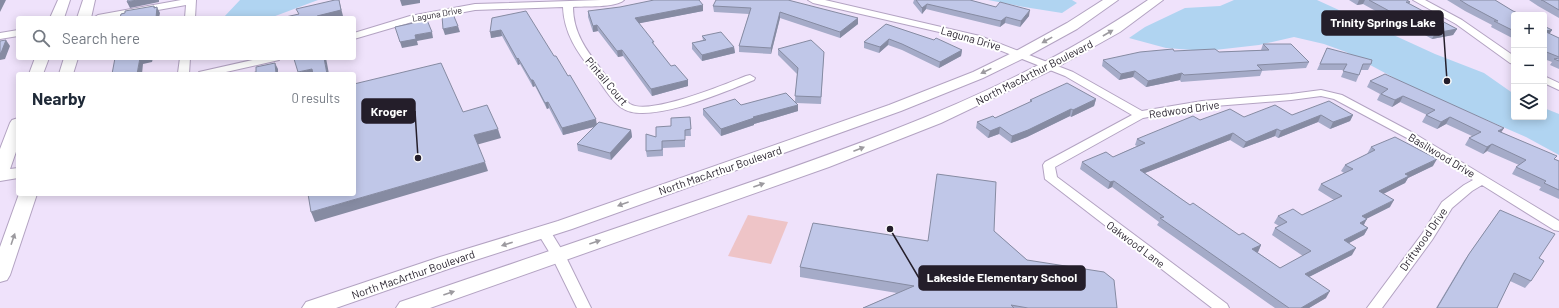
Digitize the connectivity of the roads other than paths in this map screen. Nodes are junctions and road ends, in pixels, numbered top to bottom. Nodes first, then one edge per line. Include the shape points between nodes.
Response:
1 (64, 0) edge
2 (89, 0) edge
3 (191, 0) edge
4 (619, 0) edge
5 (813, 0) edge
6 (1112, 0) edge
7 (1157, 0) edge
8 (1418, 0) edge
9 (568, 4) junction
10 (58, 16) edge
11 (85, 16) edge
12 (108, 16) edge
13 (190, 16) edge
14 (16, 33) edge
15 (356, 35) edge
16 (0, 36) edge
17 (1021, 54) junction
18 (1511, 59) edge
19 (41, 60) edge
20 (70, 60) edge
21 (185, 60) edge
22 (266, 60) edge
23 (1049, 66) junction
24 (37, 72) edge
25 (67, 72) edge
26 (183, 72) edge
27 (212, 72) edge
28 (750, 78) dead end
29 (1547, 81) edge
30 (1559, 87) edge
31 (1321, 93) joint
32 (1140, 115) junction
33 (16, 128) edge
34 (801, 142) junction
35 (823, 163) junction
36 (0, 172) edge
37 (16, 173) edge
38 (0, 176) edge
39 (1051, 179) joint
40 (1483, 180) junction
41 (27, 196) edge
42 (1559, 227) edge
43 (544, 232) junction
44 (558, 255) junction
45 (0, 276) edge
46 (316, 308) edge
47 (407, 308) edge
48 (584, 308) edge
49 (1222, 308) edge
50 (1374, 308) edge

1 - 10 main road
2 - 11 main road
3 - 12 street
3 - 13 street
4 - 9 street, Laguna Drive
5 - 17 street, Laguna Drive via 978,38
6 -> 17 main road, North MacArthur Boulevard
23 -> 7 main road, North MacArthur Boulevard
8 - 18 street via 1459,22
9 - 15 street, Laguna Drive via 446,11
9 - 28 street, Pintail Court via 567,18 573,36 587,58 627,107 640,111 653,110
14 - 16 street
17 - 23 street, Laguna Drive
17 -> 34 main road, North MacArthur Boulevard via 978,75
19 - 24 main road
20 - 25 main road
21 - 26 street
22 - 27 street
23 - 32 street, Laguna Drive via 1069,74
35 -> 23 main road, North MacArthur Boulevard via 935,120
29 - 30 street
31 - 32 street, Redwood Drive via 1202,104
31 - 40 street, Basilwood Drive via 1338,97 1411,136
32 - 39 street, Redwood Drive via 1049,166
33 - 36 main road
34 - 35 main road
34 -> 43 main road, North MacArthur Boulevard
44 -> 35 main road, North MacArthur Boulevard
37 - 38 main road
39 - 49 street, Oakwood Lane
40 - 42 street, Basilwood Drive
40 - 50 street, Driftwood Drive via 1447,205
45 -> 41 main road
43 - 44 street
43 -> 46 main road, North MacArthur Boulevard via 447,262
47 -> 44 main road, North MacArthur Boulevard
44 - 48 street

